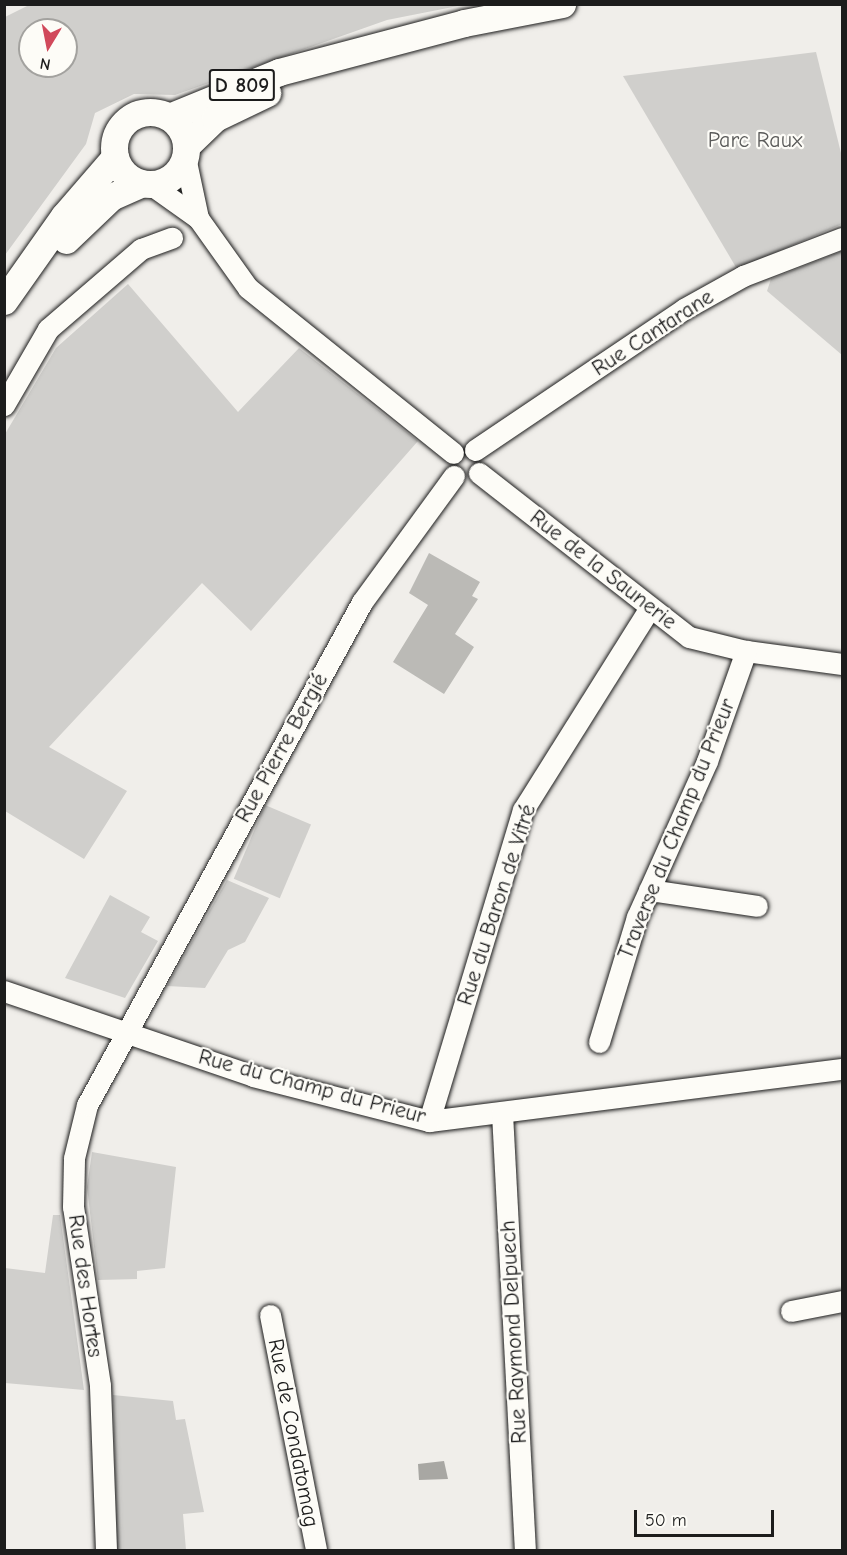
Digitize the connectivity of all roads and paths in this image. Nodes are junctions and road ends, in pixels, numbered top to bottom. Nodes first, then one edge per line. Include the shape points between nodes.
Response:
1 (562, 4) edge
2 (319, 65) junction
3 (169, 117) junction
4 (185, 152) junction
5 (115, 157) junction
6 (146, 183) junction
7 (198, 218) junction
8 (172, 238) dead end
9 (843, 238) edge
10 (30, 270) junction
11 (4, 301) edge
12 (4, 405) edge
13 (475, 450) junction
14 (453, 453) junction
15 (479, 473) junction
16 (454, 476) junction
17 (649, 609) junction
18 (746, 651) junction
19 (843, 664) edge
20 (649, 890) junction
21 (757, 906) dead end
22 (4, 991) edge
23 (126, 1032) junction
24 (599, 1042) dead end
25 (843, 1069) edge
26 (502, 1113) junction
27 (429, 1121) junction
28 (843, 1301) edge
29 (791, 1311) dead end
30 (270, 1315) dead end
31 (106, 1551) edge
32 (316, 1551) edge
33 (525, 1551) edge

1 - 2 main road, D 809 via 405,37
2 - 3 main road, D 809 via 270,75
2 - 4 main road, D 809 via 215,118
3 - 4 main road via 178,125
3 - 5 main road via 145,113 124,123 117,134
4 - 6 main road via 172,176
4 - 7 street
5 - 6 main road via 125,174
5 - 10 main road via 64,216
6 - 7 street
6 - 10 main road via 111,197
7 - 14 street via 248,288
8 - 12 street via 141,249 48,329
9 - 13 street, Rue Cantarane via 743,276 684,309
10 - 11 main road
13 - 14 street via 466,447
13 - 15 street via 481,458
14 - 16 street via 449,462
15 - 16 street via 470,480
15 - 17 street, Rue de la Saunerie
16 - 23 street, Rue Pierre Bergié via 362,602
17 - 18 street, Rue de la Saunerie via 689,637
17 - 27 street, Rue du Baron de Vitré via 523,810
18 - 19 street, Rue de la Saunerie
18 - 20 street, Traverse du Champ du Prieur via 706,762
20 - 21 street
20 - 24 street, Traverse du Champ du Prieur
22 - 23 street, Rue du Champ du Prieur
23 - 27 street, Rue du Champ du Prieur via 253,1076
23 - 31 street, Rue des Hortes via 87,1105 74,1158 73,1207 100,1385
25 - 26 street, Rue du Champ du Prieur
26 - 27 street, Rue du Champ du Prieur
26 - 33 street, Rue Raymond Delpuech
28 - 29 street
30 - 32 street, Rue de Condatomag

